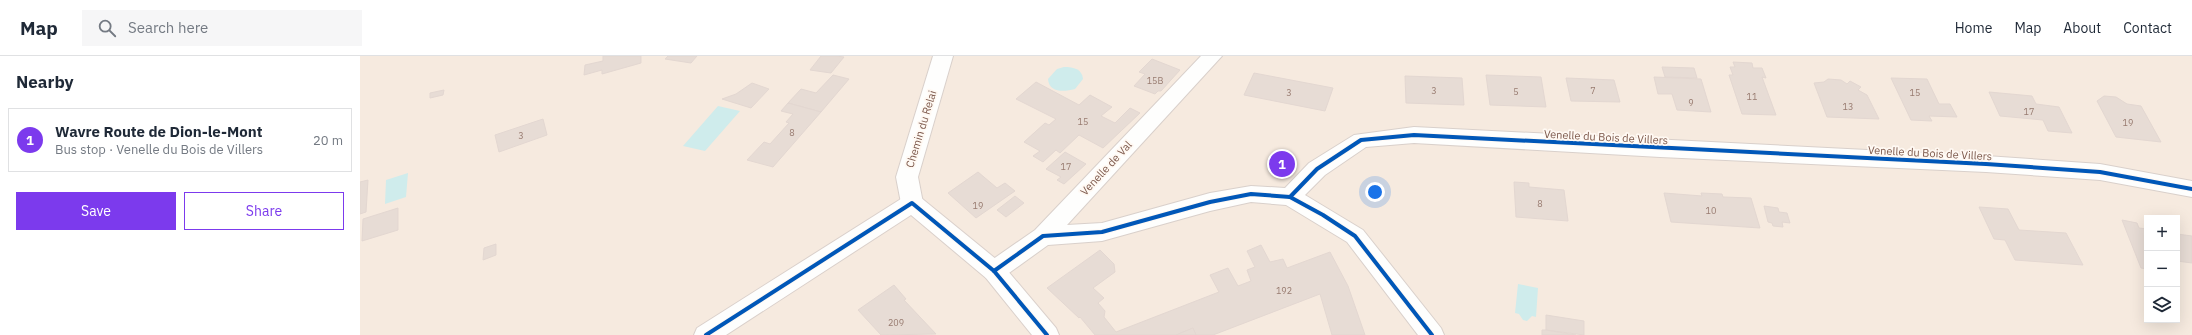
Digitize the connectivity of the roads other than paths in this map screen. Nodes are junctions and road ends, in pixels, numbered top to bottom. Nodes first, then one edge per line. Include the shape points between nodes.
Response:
1 (944, 56) edge
2 (1212, 56) edge
3 (2192, 189) edge
4 (1290, 197) junction
5 (912, 203) junction
6 (1043, 236) junction
7 (994, 271) junction
8 (706, 335) edge
9 (1047, 335) edge
10 (1432, 335) edge

1 - 5 street, Chemin du Relai via 907,177
2 - 6 street, Venelle de Val
3 - 4 street, Venelle du Bois de Villers via 2100,172 1986,164 1414,135 1361,140 1317,169
4 - 6 street via 1251,194 1210,202 1102,232
4 - 10 street via 1355,236
5 - 7 street
5 - 8 street
6 - 7 street, Venelle de Val
7 - 9 street

